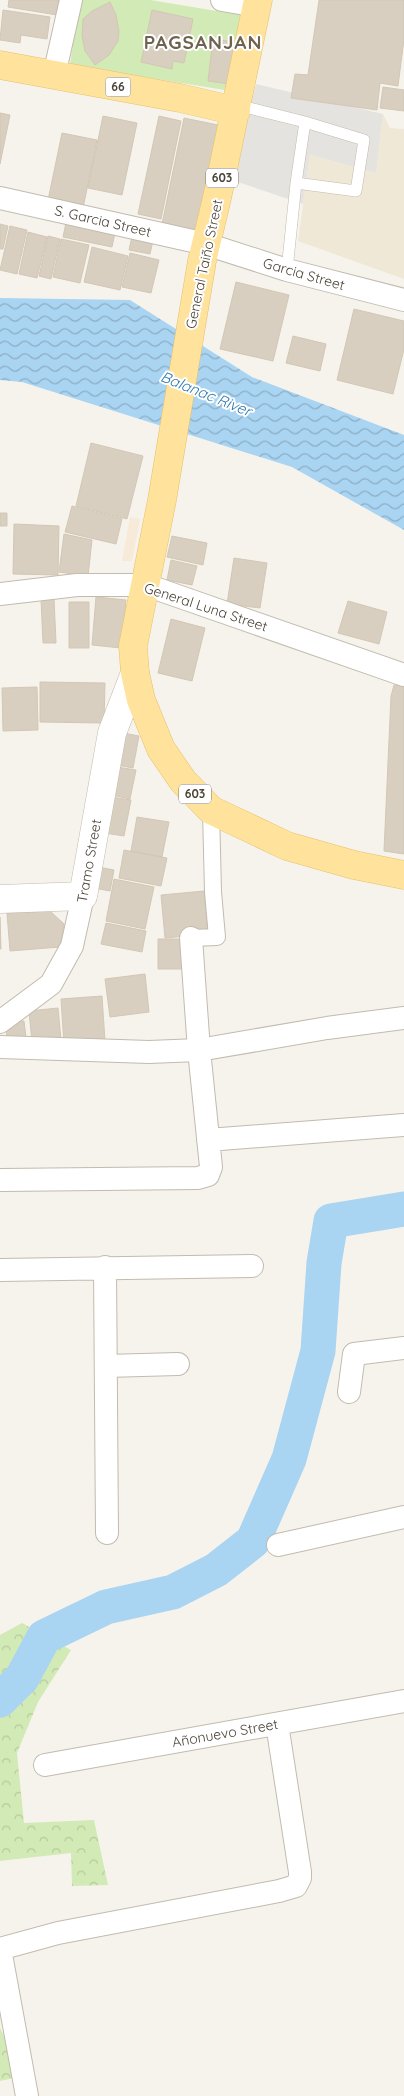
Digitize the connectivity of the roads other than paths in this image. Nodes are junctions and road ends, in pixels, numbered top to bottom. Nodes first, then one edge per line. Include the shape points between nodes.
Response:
1 (71, 0) edge
2 (222, 0) edge
3 (258, 3) edge
4 (0, 65) edge
5 (54, 75) junction
6 (236, 108) junction
7 (306, 122) junction
8 (296, 184) junction
9 (0, 198) edge
10 (204, 253) junction
11 (287, 270) junction
12 (404, 300) edge
13 (146, 585) junction
14 (0, 594) edge
15 (135, 673) junction
16 (404, 675) edge
17 (211, 810) junction
18 (404, 875) edge
19 (83, 896) junction
20 (0, 899) edge
21 (190, 938) joint
22 (404, 1018) edge
23 (0, 1022) edge
24 (0, 1047) edge
25 (199, 1050) junction
26 (404, 1125) edge
27 (208, 1140) junction
28 (0, 1180) edge
29 (252, 1266) dead end
30 (105, 1267) junction
31 (0, 1270) edge
32 (404, 1348) edge
33 (178, 1364) dead end
34 (106, 1366) junction
35 (350, 1392) dead end
36 (404, 1517) edge
37 (108, 1533) dead end
38 (278, 1545) dead end
39 (404, 1701) edge
40 (277, 1724) junction
41 (45, 1765) dead end
42 (0, 1949) edge
43 (28, 2096) edge

1 - 5 street
2 - 3 street
3 - 6 main road, General Taiño Street
4 - 5 main road, 66
5 - 6 main road, 66
6 - 7 lane
6 - 10 main road, General Taiño Street / 603
7 - 8 lane
7 - 8 lane via 364,140 356,190
8 - 11 lane
9 - 10 street, S. Garcia Street
10 - 11 street, Garcia Street
10 - 13 main road, General Taiño Street / 603
11 - 12 street, Garcia Street
13 - 14 street, General Luna Street via 77,585
13 - 15 main road, 603 via 133,646
13 - 16 street, General Luna Street
15 - 17 main road, 603 via 141,700 161,750 183,781
15 - 19 street, Tramo Street via 112,733
17 - 18 main road, 603 via 287,846
17 - 21 street via 212,892 217,937
19 - 20 street
19 - 23 street, Tramo Street via 72,946 51,984
21 - 25 street
22 - 25 street
24 - 25 street via 149,1052
25 - 27 street
26 - 27 street
27 - 28 street via 211,1166 204,1177
29 - 30 street
30 - 31 street
30 - 34 street
32 - 35 street via 354,1354
33 - 34 street
34 - 37 street
36 - 38 street
39 - 40 street, Añonuevo Street
40 - 41 street, Añonuevo Street
40 - 42 street via 300,1872 296,1886 58,1933
42 - 43 street

